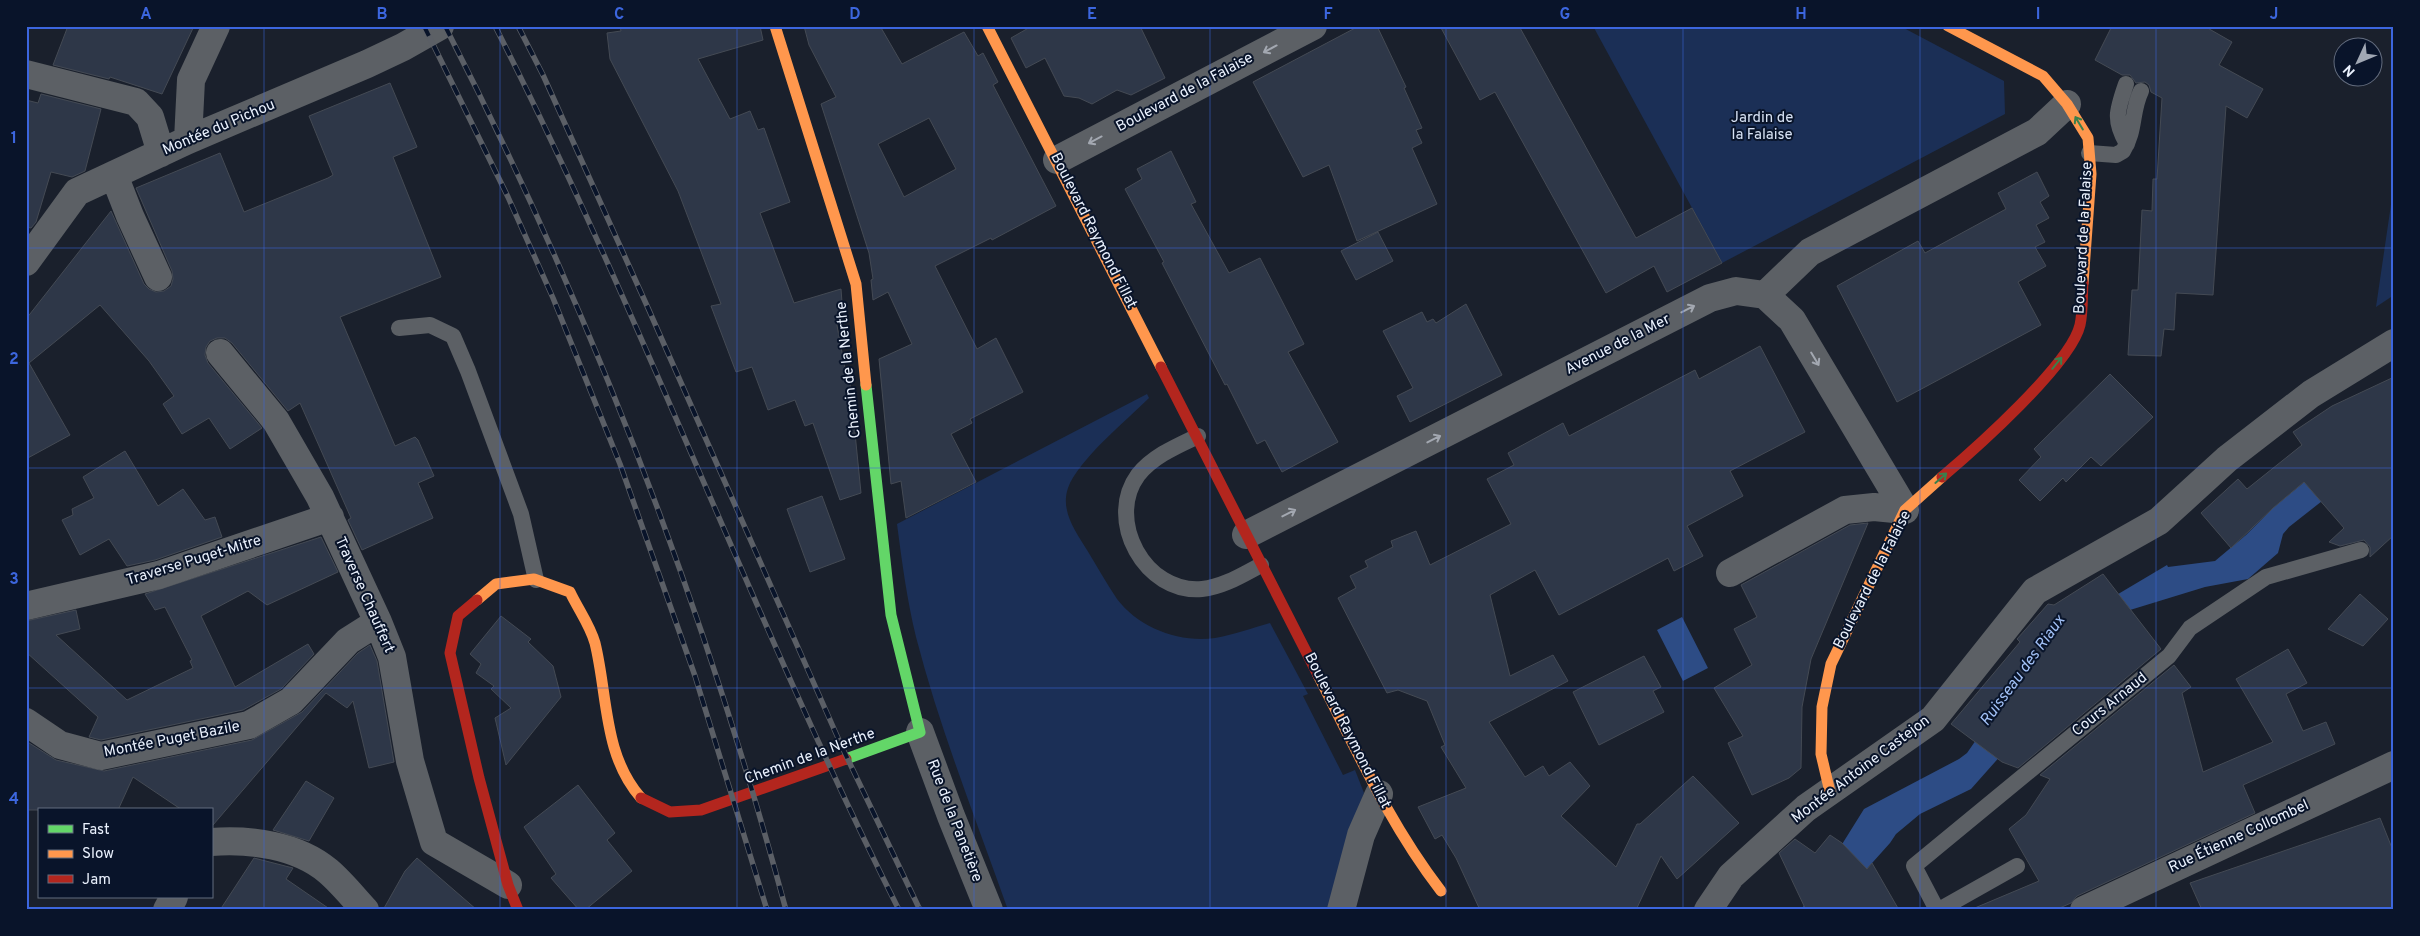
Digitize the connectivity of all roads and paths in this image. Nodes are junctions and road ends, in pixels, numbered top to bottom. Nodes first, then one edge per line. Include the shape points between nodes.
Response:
1 (216, 26) edge
2 (440, 26) edge
3 (775, 26) edge
4 (987, 26) edge
5 (1313, 26) edge
6 (1948, 26) edge
7 (26, 74) edge
8 (2133, 88) dead end
9 (2067, 104) junction
10 (188, 140) junction
11 (161, 153) junction
12 (2089, 153) junction
13 (1057, 160) junction
14 (114, 175) junction
15 (26, 262) edge
16 (158, 277) dead end
17 (1765, 295) junction
18 (399, 328) dead end
19 (2394, 344) edge
20 (220, 353) dead end
21 (1198, 436) junction
22 (1905, 510) junction
23 (330, 517) junction
24 (1246, 535) junction
25 (2361, 550) dead end
26 (1261, 565) junction
27 (1730, 573) dead end
28 (536, 580) junction
29 (26, 606) edge
30 (378, 622) junction
31 (26, 722) edge
32 (920, 732) junction
33 (2394, 765) edge
34 (1830, 792) junction
35 (1379, 794) junction
36 (212, 842) edge
37 (2017, 866) dead end
38 (1441, 891) dead end
39 (173, 898) edge
40 (513, 898) edge
41 (167, 910) edge
42 (365, 910) edge
43 (988, 910) edge
44 (1341, 910) edge
45 (1708, 910) edge
46 (1938, 910) edge
47 (2084, 910) edge

1 - 10 street via 191,80
2 - 10 street, Montée du Pichou via 403,48
3 - 32 street, Chemin de la Nerthe via 856,284 890,605
4 - 13 street, Boulevard Raymond Fillat
5 -> 13 street, Boulevard de la Falaise
6 - 9 street, Boulevard de la Falaise via 2043,76
7 - 11 street via 136,102 150,117
8 - 12 lane via 2133,131 2123,151 2116,154
12 -> 9 street, Boulevard de la Falaise via 2088,138
9 - 17 street via 2036,132 1810,252
10 - 11 street, Montée du Pichou
11 - 14 street, Montée du Pichou
22 -> 12 street, Boulevard de la Falaise via 1988,437 2070,346 2080,326 2091,174
13 - 21 street, Boulevard Raymond Fillat
14 - 15 street, Montée du Pichou via 77,192
14 - 16 street
17 -> 22 street via 1792,320
24 -> 17 street, Avenue de la Mer via 1710,298 1736,291
18 - 28 lane via 430,325 453,336 521,514
19 - 34 street, Montée Antoine Castejon via 2311,394 2227,459 2159,522 2035,591 1932,719
20 - 23 street, Traverse Chauffert via 276,422
21 - 24 street, Boulevard Raymond Fillat
21 - 26 lane via 1162,455 1138,476 1131,490 1126,517 1129,536 1137,553 1166,582 1184,588 1216,586
22 - 27 street via 1874,507 1845,510
22 - 34 street, Boulevard de la Falaise via 1831,664 1822,708 1822,754
23 - 29 street, Traverse Puget-Mitre via 159,575
23 - 30 street, Traverse Chauffert
24 - 26 street, Boulevard Raymond Fillat
25 - 46 lane, Cours Arnaud via 2266,577 2190,628 2168,656 1914,866
26 - 35 street, Boulevard Raymond Fillat
28 - 32 street, Chemin de la Nerthe via 570,592 595,642 612,748 637,794 654,808 690,813 714,808
28 - 40 street, Chemin de la Nerthe via 496,584 458,616 450,653 479,778
30 - 31 street, Montée Puget Bazile via 348,641 291,701 249,725 101,756 60,745
30 - 40 street, Traverse Chauffert via 392,657 410,762 434,842
32 - 43 street, Rue de la Panetière
33 - 47 street, Rue Étienne Collombel
34 - 45 street, Montée Antoine Castejon via 1806,808 1731,876
35 - 38 street, Boulevard Raymond Fillat via 1414,857
35 - 44 street via 1361,835
36 - 42 street via 239,840 299,853 327,870
37 - 46 lane, Cours Arnaud
39 - 41 street

